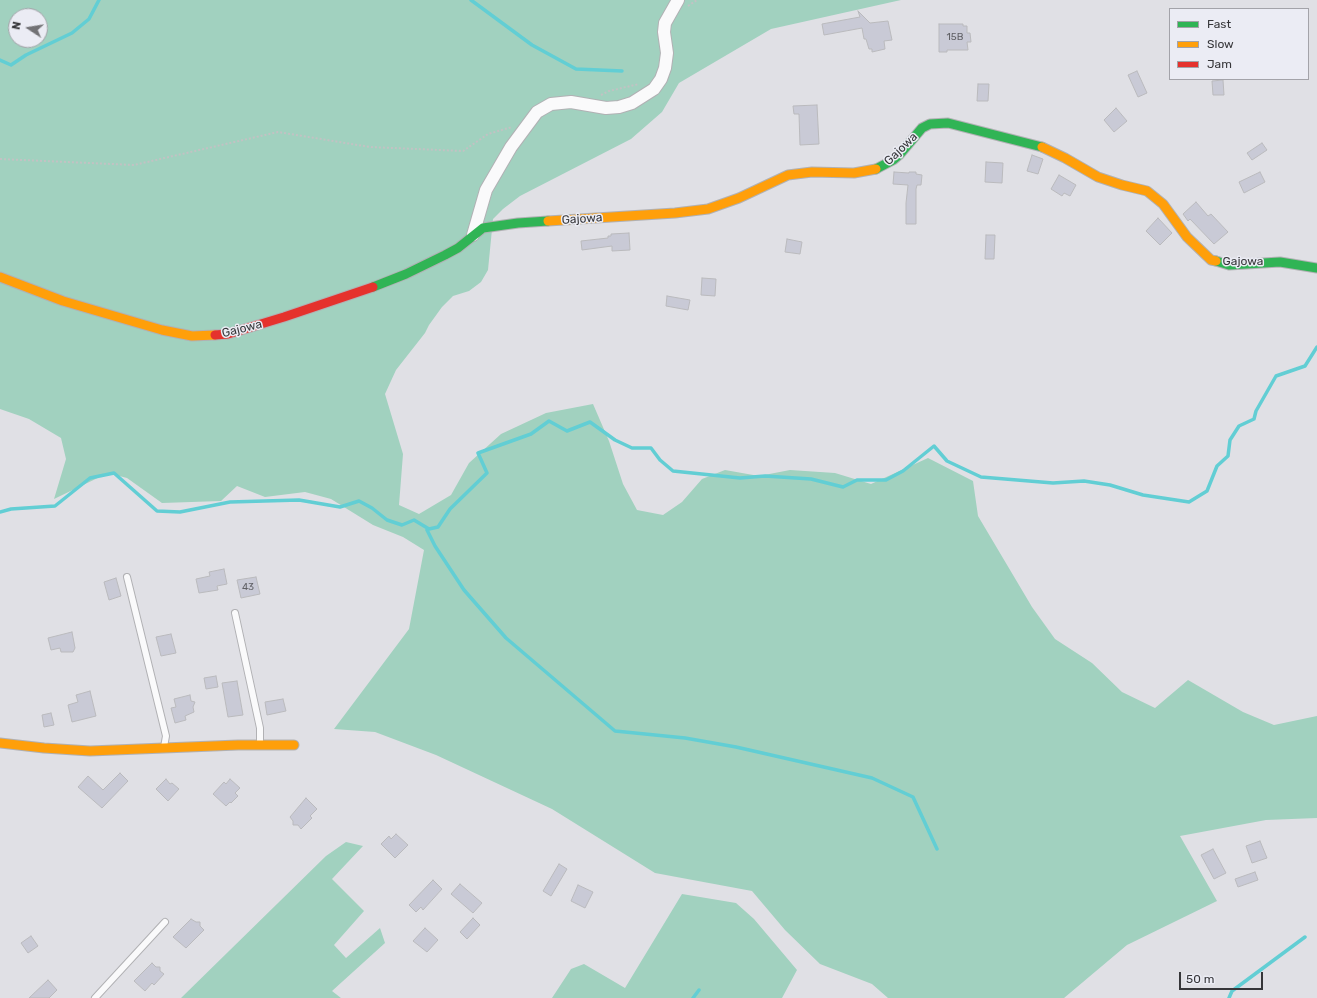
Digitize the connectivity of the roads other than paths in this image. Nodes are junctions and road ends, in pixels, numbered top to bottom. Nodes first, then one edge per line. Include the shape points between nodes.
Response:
1 (682, 4) edge
2 (474, 235) junction
3 (1317, 268) edge
4 (0, 277) edge
5 (126, 577) dead end
6 (235, 613) dead end
7 (0, 743) edge
8 (260, 745) junction
9 (294, 745) dead end
10 (164, 749) junction
11 (165, 922) dead end
12 (95, 998) edge

1 - 2 street via 665,23 665,68 654,89 644,97 619,107 606,108 571,102 551,104 537,112 511,147 486,190
2 - 3 street, Gajowa via 483,228 518,223 694,212 721,205 788,175 812,172 865,172 884,166 900,154 922,128 930,124 943,123 1041,147 1098,176 1147,191 1163,204 1187,238 1211,260 1220,264 1280,262
2 - 4 street, Gajowa via 458,248 387,282 251,328 218,335 192,336 162,330 63,301
5 - 10 lane via 166,736
6 - 8 lane via 260,728
7 - 10 street via 90,751
8 - 9 street
8 - 10 street
11 - 12 lane

